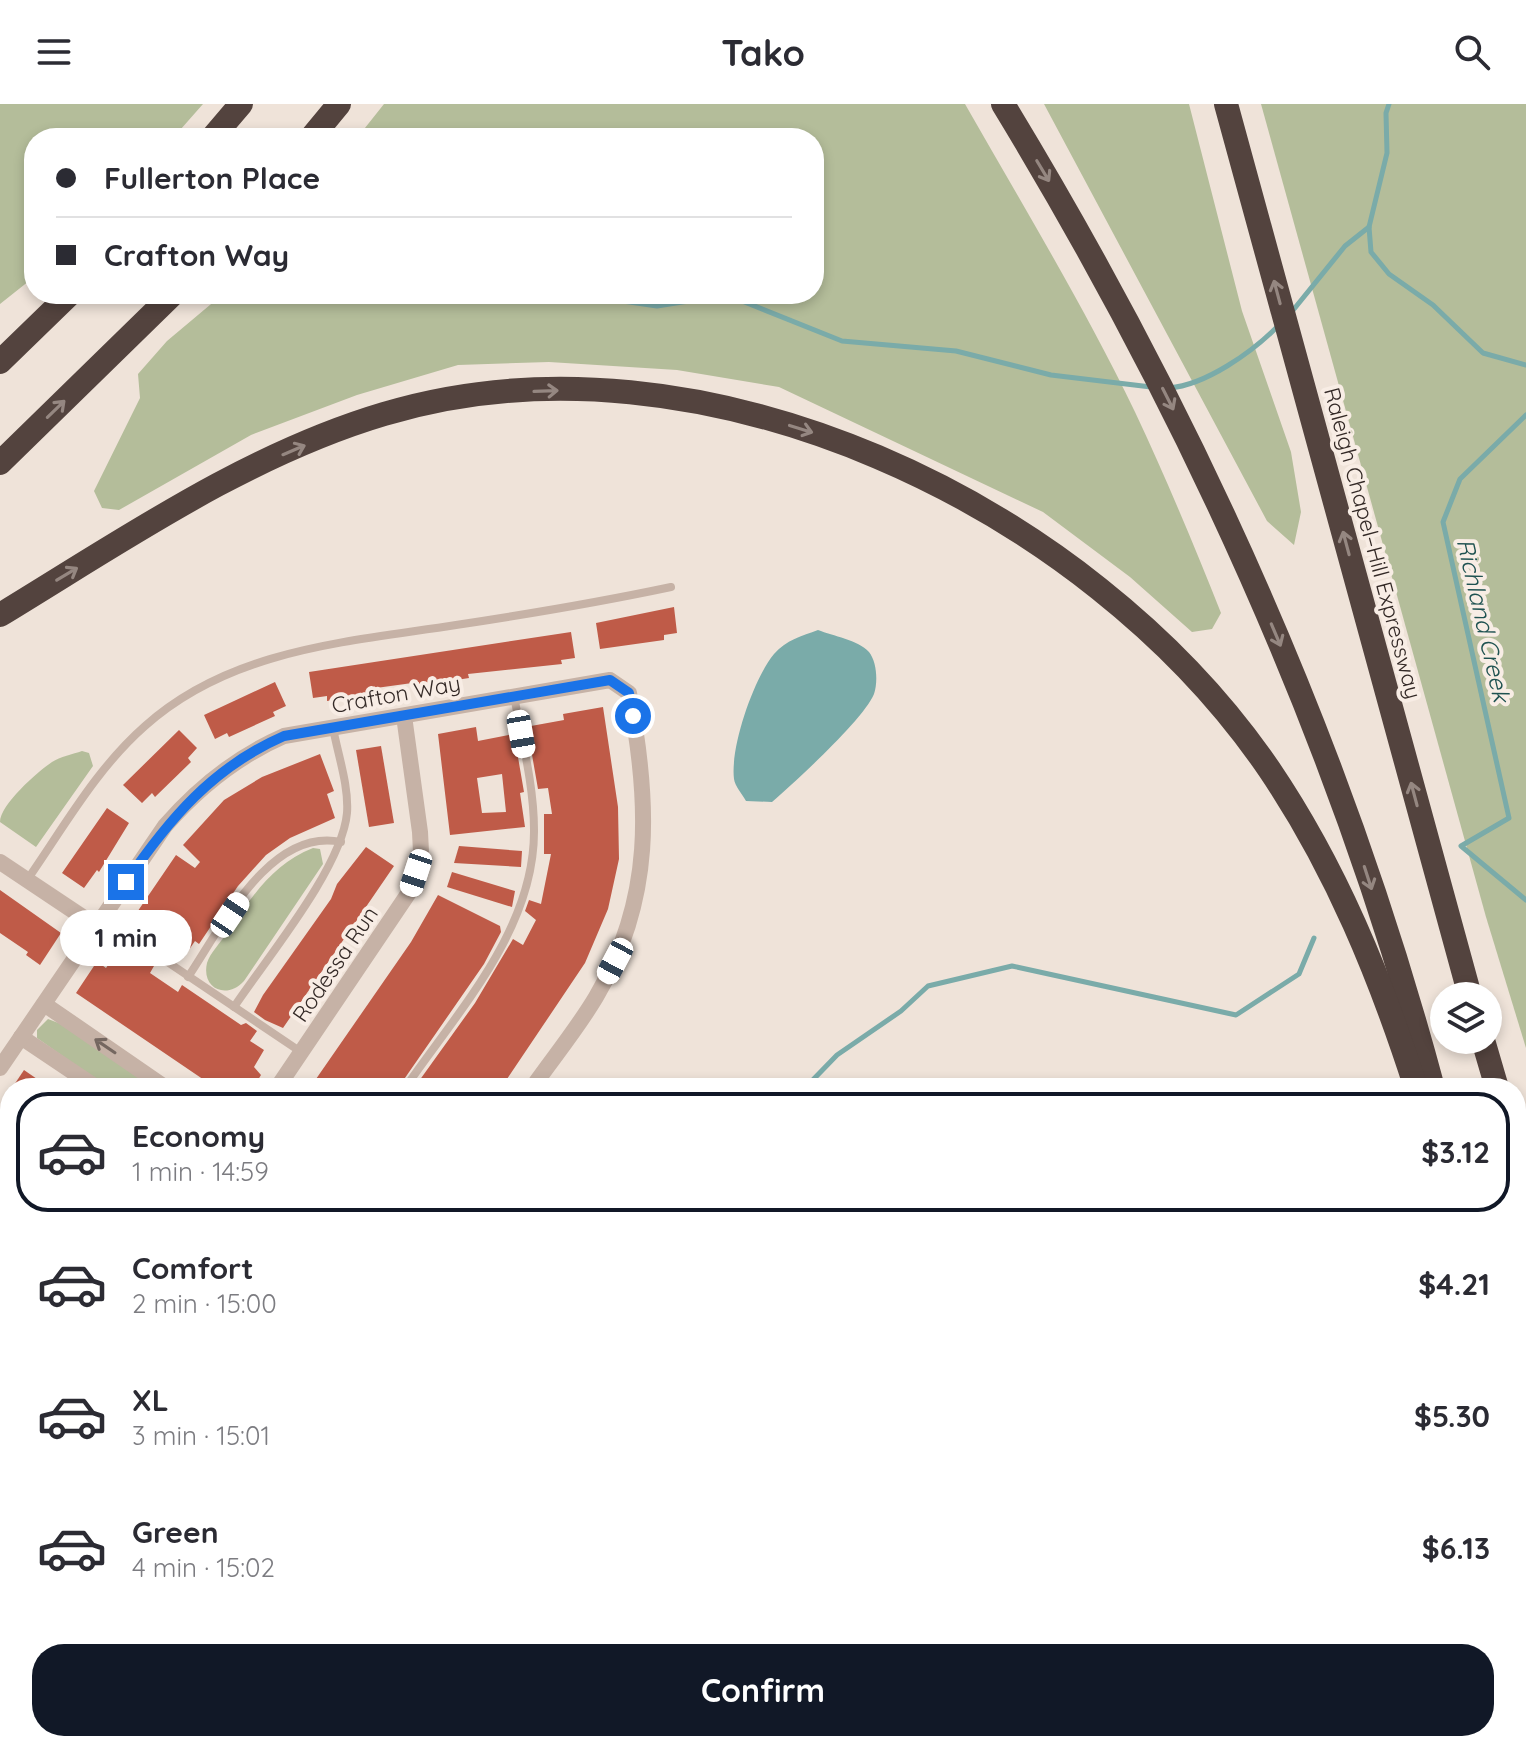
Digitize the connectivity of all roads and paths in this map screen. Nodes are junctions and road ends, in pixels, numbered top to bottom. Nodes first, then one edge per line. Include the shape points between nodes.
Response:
1 (241, 104) edge
2 (339, 104) edge
3 (1003, 104) edge
4 (1226, 104) edge
5 (221, 128) edge
6 (319, 128) edge
7 (60, 304) edge
8 (163, 304) edge
9 (0, 362) edge
10 (0, 463) edge
11 (671, 587) dead end
12 (0, 615) edge
13 (514, 696) junction
14 (404, 716) junction
15 (333, 727) junction
16 (341, 842) junction
17 (0, 862) edge
18 (27, 880) junction
19 (96, 926) junction
20 (188, 977) junction
21 (1466, 982) edge
22 (44, 1004) junction
23 (234, 1007) junction
24 (21, 1037) junction
25 (301, 1053) junction
26 (1487, 1054) edge
27 (0, 1068) edge
28 (82, 1078) edge
29 (151, 1078) edge
30 (284, 1078) edge
31 (412, 1078) edge
32 (539, 1078) edge
33 (1413, 1078) edge
34 (1430, 1078) edge
35 (1494, 1078) edge

1 - 5 highway
2 - 6 highway
3 -> 34 highway via 1170,404 1270,620 1366,873
21 -> 4 highway, Raleigh Chapel–Hill Expressway
7 - 9 highway
10 -> 8 highway
11 - 18 lane via 284,653 229,672 167,707 116,754
12 -> 33 highway via 260,464 383,414 497,393 614,392 745,413 809,431 929,480 1038,541 1185,668 1267,767 1332,875 1371,959
13 - 14 street, Crafton Way
13 - 31 lane via 534,829 525,893 493,960
13 - 32 street, Crafton Way via 610,680 621,685 629,693 645,788 641,874 615,961
14 - 15 street, Crafton Way
14 - 25 street, Rodessa Run via 420,832 416,873 410,891
15 - 16 lane via 347,809
15 - 19 street, Crafton Way via 284,736 253,750 200,790 165,826
16 - 20 lane via 313,841 295,847 266,868
16 - 23 lane
17 - 18 street
18 - 19 street
19 - 20 lane via 120,930
19 - 22 street, Crafton Way
20 - 23 lane
22 - 24 street, Crafton Way
29 -> 22 street
23 - 25 lane
24 - 27 street, Crafton Way
24 - 28 street
25 - 30 street, Rodessa Run
26 - 35 highway

